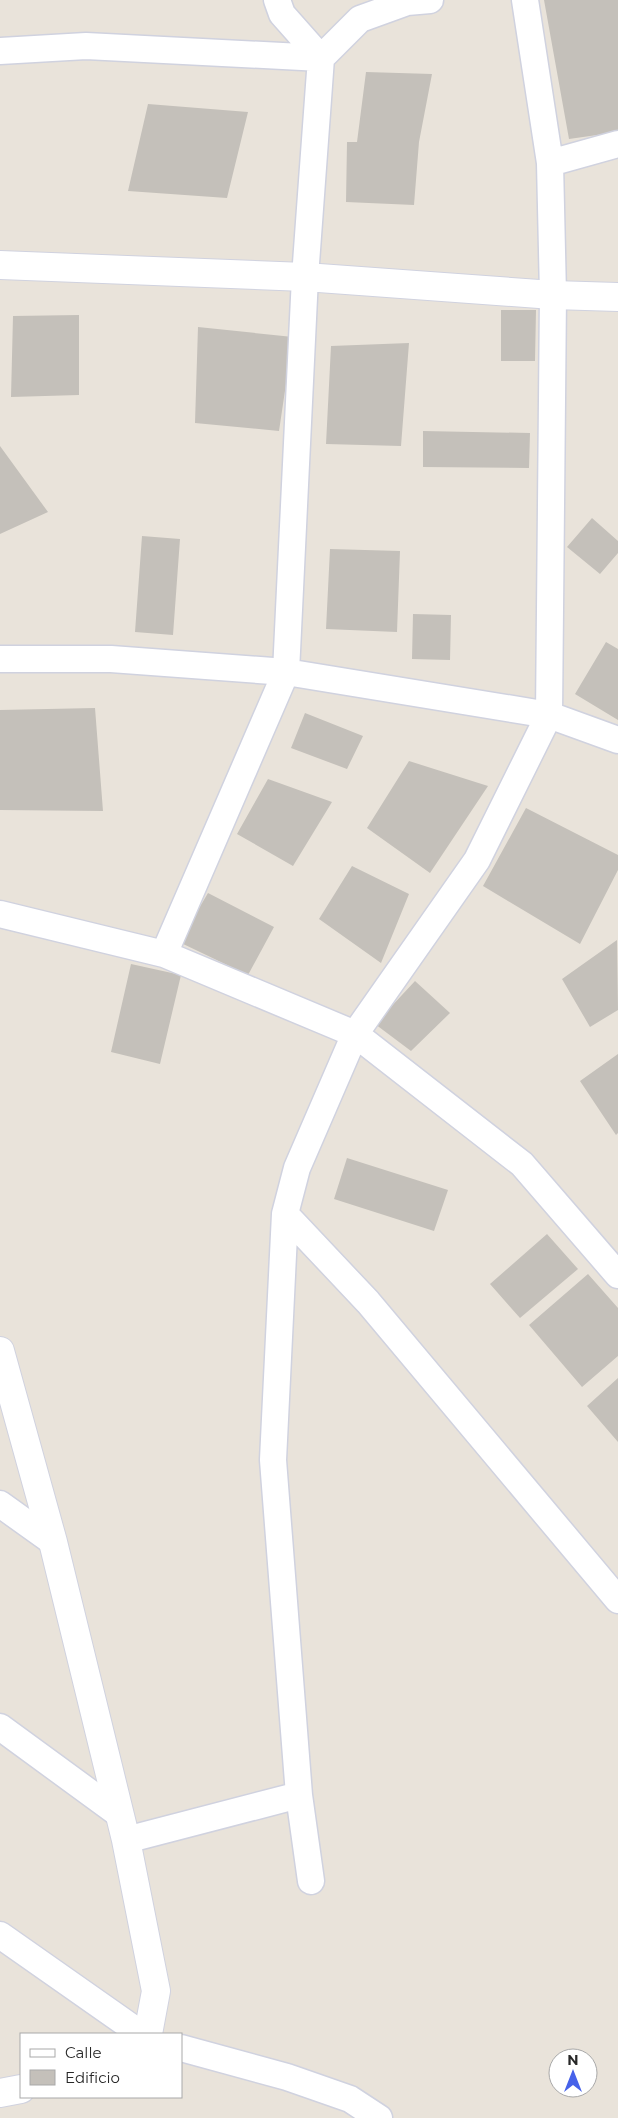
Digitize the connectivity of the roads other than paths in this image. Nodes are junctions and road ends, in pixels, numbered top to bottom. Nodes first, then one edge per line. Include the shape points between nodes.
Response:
1 (277, 0) edge
2 (525, 0) edge
3 (415, 1) edge
4 (0, 51) edge
5 (321, 58) junction
6 (618, 144) edge
7 (550, 163) junction
8 (0, 265) edge
9 (305, 277) junction
10 (553, 295) junction
11 (618, 297) edge
12 (0, 660) edge
13 (286, 672) junction
14 (549, 715) junction
15 (618, 740) edge
16 (0, 914) edge
17 (164, 954) junction
18 (355, 1034) junction
19 (285, 1214) junction
20 (618, 1275) edge
21 (0, 1351) edge
22 (0, 1504) edge
23 (53, 1542) junction
24 (618, 1600) edge
25 (0, 1727) edge
26 (299, 1795) junction
27 (119, 1814) junction
28 (126, 1840) junction
29 (312, 1881) dead end
30 (0, 1935) edge
31 (140, 2033) edge
32 (148, 2033) edge
33 (182, 2048) edge
34 (20, 2089) edge
35 (0, 2094) edge
36 (379, 2118) edge

1 - 5 street via 282,14
2 - 7 street
3 - 5 street via 360,19
4 - 5 street via 86,46
5 - 9 street
6 - 7 street
7 - 10 street
8 - 9 street
9 - 10 street
9 - 13 street
10 - 11 street
10 - 14 street
12 - 13 street via 111,658
13 - 14 street
13 - 17 street
14 - 15 street
14 - 18 street via 477,860
16 - 17 street
17 - 18 street
18 - 19 street via 297,1168
18 - 20 street via 522,1164
19 - 24 street via 368,1302
19 - 26 street via 273,1460
21 - 23 street
22 - 23 street
23 - 27 street
25 - 27 street
26 - 28 street
26 - 29 street
27 - 28 street
28 - 32 street via 156,1990
30 - 31 street
33 - 36 street via 350,2098
34 - 35 street

